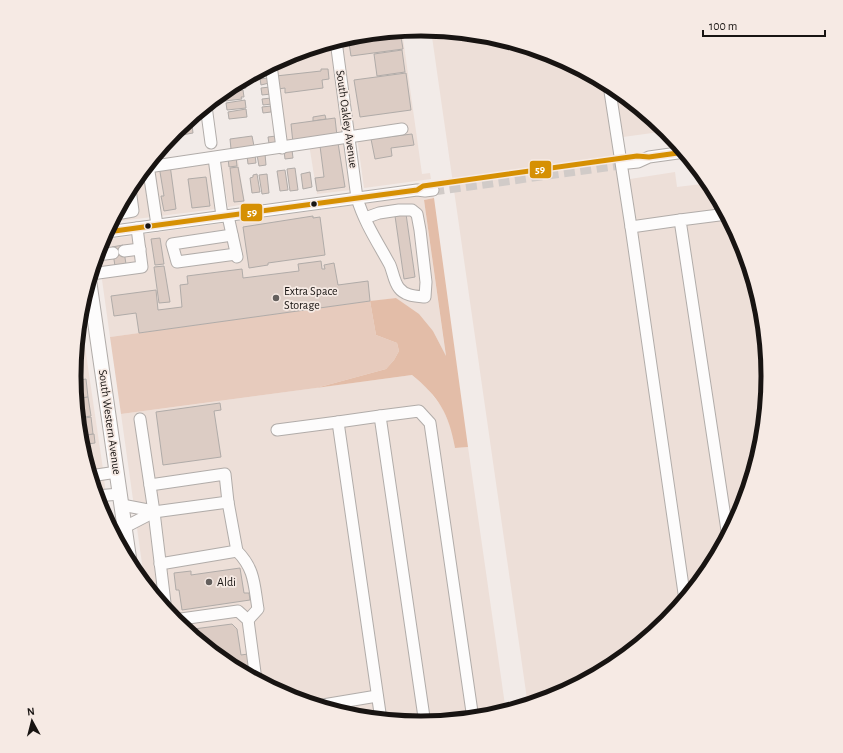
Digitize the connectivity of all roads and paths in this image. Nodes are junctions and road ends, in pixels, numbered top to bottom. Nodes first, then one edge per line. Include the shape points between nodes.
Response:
1 (337, 47) edge
2 (271, 71) edge
3 (610, 93) edge
4 (207, 112) edge
5 (402, 129) dead end
6 (349, 138) junction
7 (212, 143) dead end
8 (282, 148) junction
9 (679, 153) edge
10 (214, 158) junction
11 (627, 160) tunnel mouth
12 (154, 165) edge
13 (149, 172) edge
14 (432, 187) tunnel mouth
15 (358, 198) junction
16 (131, 199) edge
17 (123, 213) edge
18 (721, 215) edge
19 (225, 216) junction
20 (365, 218) junction
21 (680, 220) junction
22 (157, 225) junction
23 (138, 228) junction
24 (631, 228) junction
25 (114, 231) edge
26 (232, 235) junction
27 (140, 249) junction
28 (104, 254) edge
29 (97, 273) edge
30 (91, 296) edge
31 (380, 416) junction
32 (140, 419) dead end
33 (338, 422) junction
34 (277, 430) dead end
35 (117, 472) junction
36 (96, 475) edge
37 (150, 485) junction
38 (103, 497) edge
39 (121, 499) junction
40 (228, 502) junction
41 (154, 512) junction
42 (125, 527) junction
43 (727, 528) edge
44 (123, 540) edge
45 (237, 551) junction
46 (160, 564) junction
47 (684, 594) edge
48 (165, 601) edge
49 (183, 619) edge
50 (248, 620) junction
51 (255, 673) edge
52 (377, 696) junction
53 (329, 704) edge
54 (471, 713) edge
55 (380, 714) edge
56 (424, 717) edge

1 - 6 street, South Oakley Avenue
2 - 8 street
3 - 24 street
4 - 7 street
5 - 6 street
6 - 8 street
6 - 15 street, South Oakley Avenue
8 - 10 street
9 - 11 street via 649,157 638,162
10 - 12 street
10 - 19 street
13 - 22 street
14 - 15 street via 425,191
15 - 19 street
15 - 20 street, South Oakley Avenue
16 - 17 street via 133,211
18 - 21 street
19 - 22 street
19 - 26 street
20 - 20 street, South Oakley Avenue via 399,288 411,296 425,297 426,282 417,214 412,210 399,210
21 - 24 street
21 - 43 street
22 - 23 street
23 - 25 street
23 - 27 street
24 - 47 street
26 - 26 street via 172,244 177,262 236,256
27 - 28 street
27 - 29 street via 142,267
30 - 35 main road, South Western Avenue
31 - 33 street
31 - 54 street via 419,411 430,423
31 - 56 street
32 - 37 street
33 - 34 street
33 - 52 street
35 - 36 street
35 - 39 main road, South Western Avenue
37 - 40 street via 225,474
37 - 41 street
38 - 39 street
39 - 41 street
39 - 42 main road, South Western Avenue
40 - 41 street
40 - 45 street
41 - 42 street
41 - 46 street
42 - 44 main road, South Western Avenue
45 - 46 street
45 - 50 street via 253,573 258,609
46 - 48 street
49 - 50 street via 238,611
50 - 51 street
52 - 53 street
52 - 55 street

